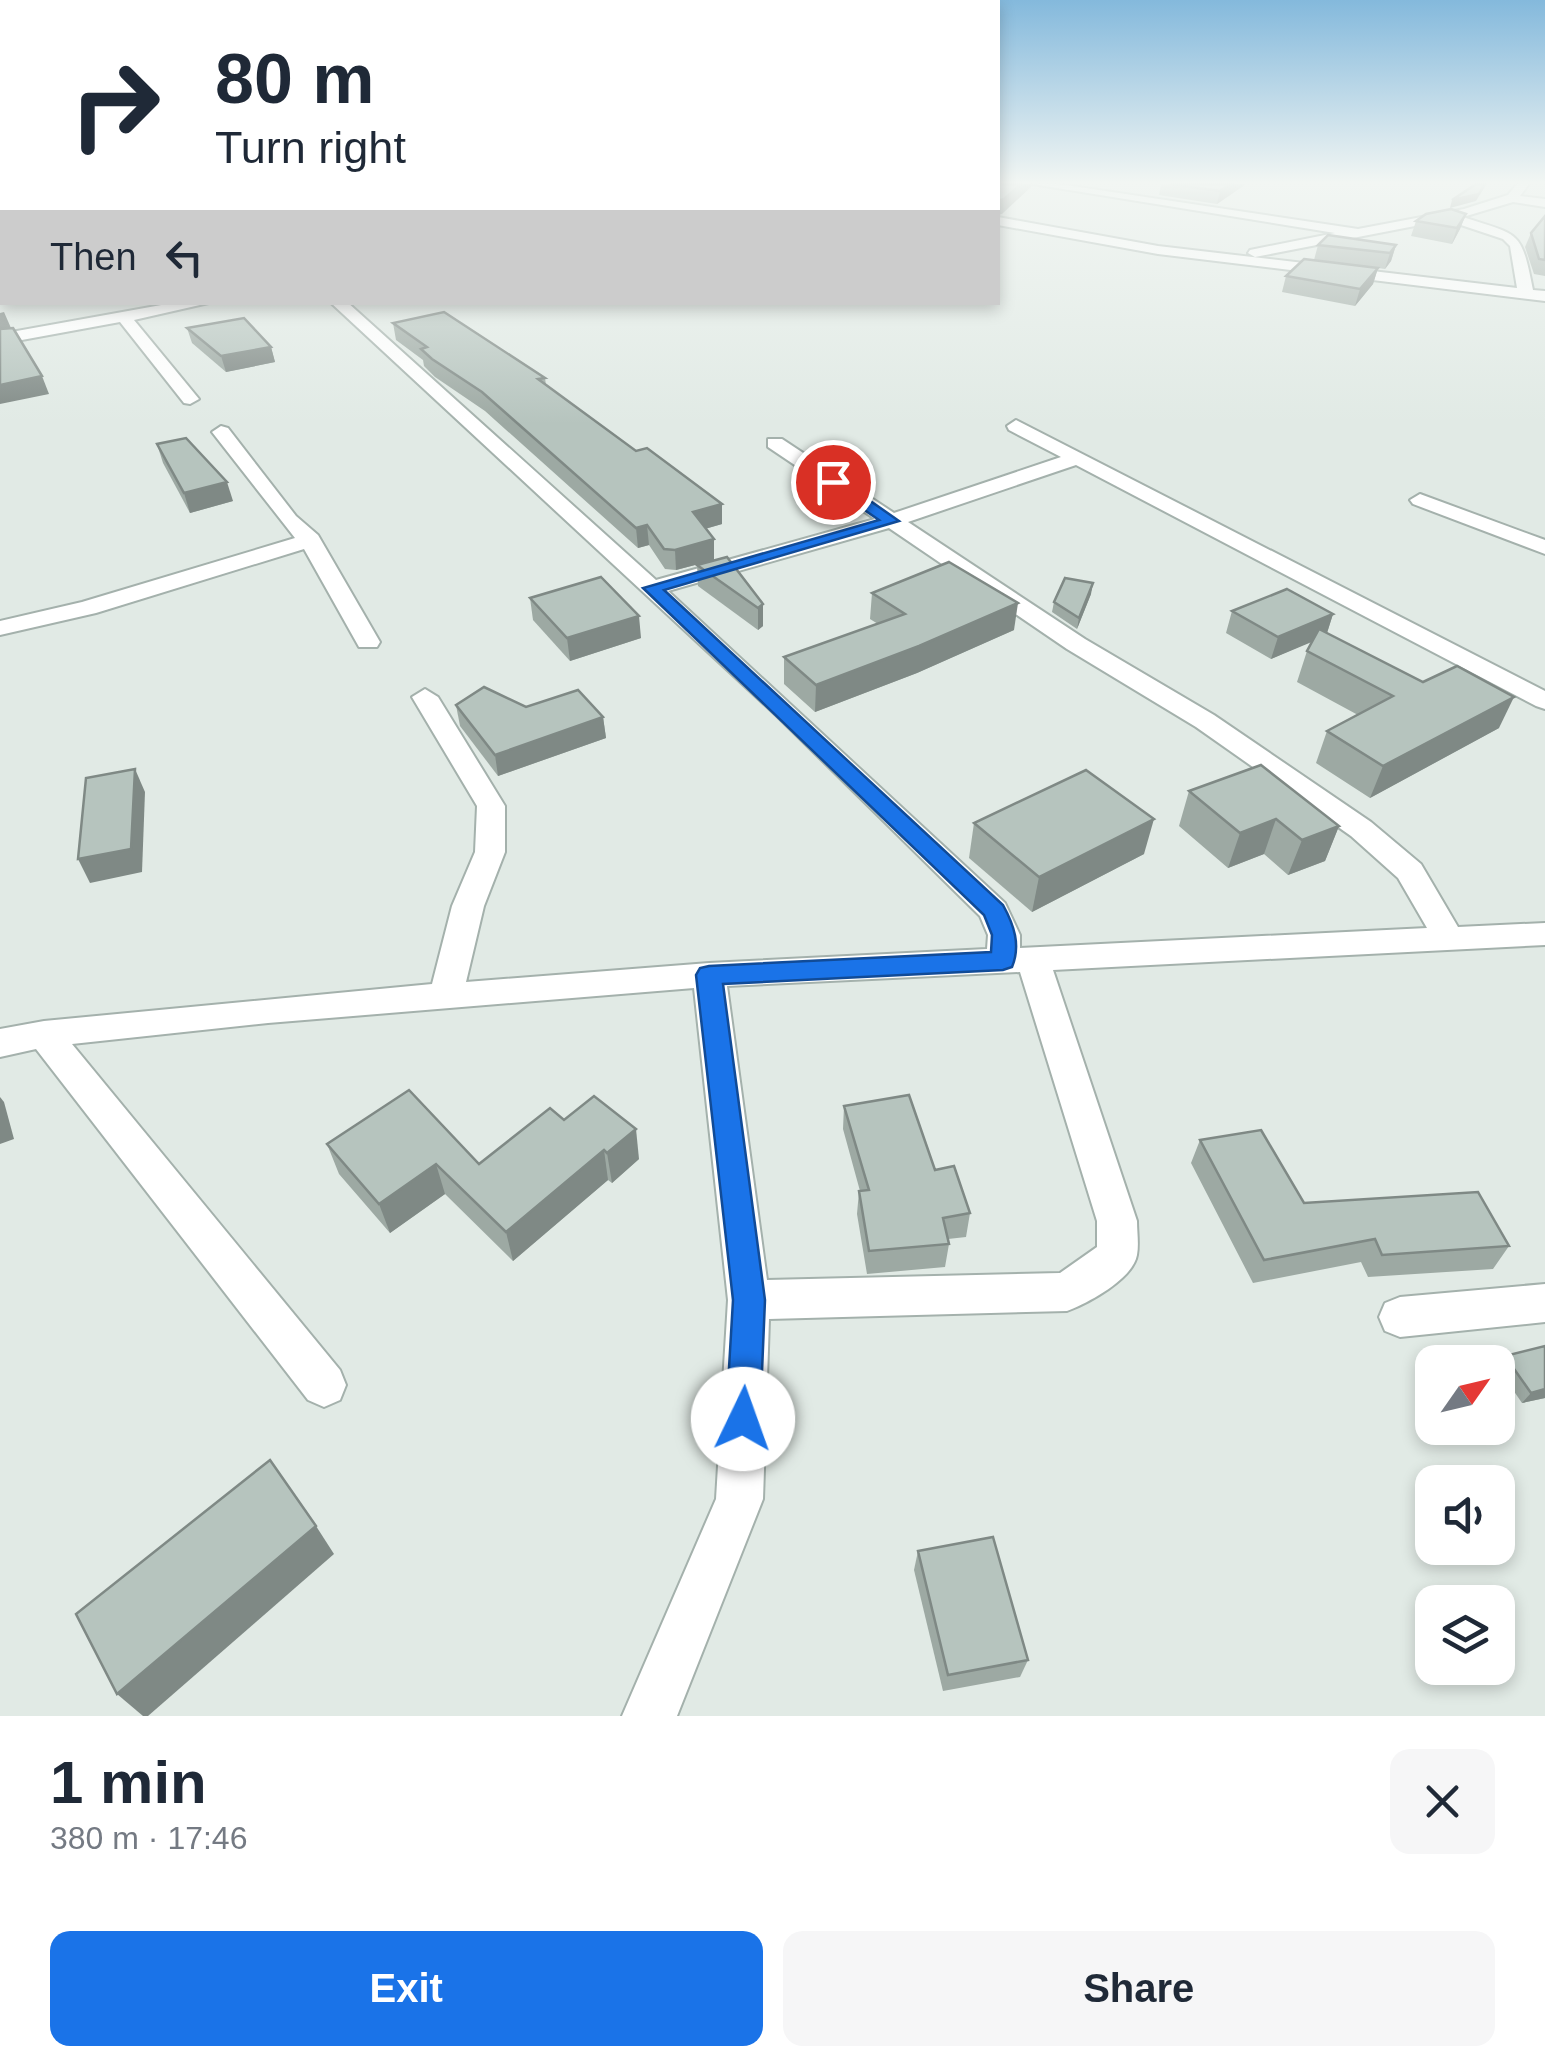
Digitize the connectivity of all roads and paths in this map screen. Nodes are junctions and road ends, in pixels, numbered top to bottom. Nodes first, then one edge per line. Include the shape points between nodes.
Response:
1 (1308, 264) edge
2 (1521, 264) edge
3 (1526, 294) junction
4 (1545, 296) edge
5 (190, 305) edge
6 (340, 305) edge
7 (124, 317) junction
8 (0, 339) edge
9 (190, 399) dead end
10 (1016, 426) dead end
11 (221, 432) dead end
12 (776, 443) dead end
13 (1076, 458) junction
14 (1420, 500) dead end
15 (891, 521) junction
16 (310, 540) junction
17 (1545, 548) edge
18 (652, 588) junction
19 (0, 628) edge
20 (368, 642) dead end
21 (425, 697) dead end
22 (1545, 701) edge
23 (1545, 934) edge
24 (1448, 938) junction
25 (1018, 960) junction
26 (709, 975) junction
27 (445, 998) junction
28 (44, 1034) junction
29 (0, 1043) edge
30 (749, 1300) junction
31 (1545, 1304) edge
32 (1400, 1317) dead end
33 (324, 1384) dead end
34 (648, 1716) edge

1 - 3 street
2 - 3 street
3 - 4 street
5 - 7 street
6 - 18 street
7 - 8 street
7 - 9 street
10 - 13 street
11 - 16 street
12 - 15 street
13 - 15 street
13 - 22 street
14 - 17 street
15 - 18 street
15 - 24 street via 1361,829 1410,871
16 - 19 street
16 - 20 street
18 - 25 street via 994,911
21 - 27 street via 492,806 490,852 468,906
23 - 24 street
24 - 25 street
25 - 26 street
25 - 30 street via 1117,1221 1117,1256 1067,1292
26 - 27 street
26 - 30 street
27 - 28 street
28 - 29 street
28 - 33 street
30 - 34 street via 739,1499
31 - 32 street

